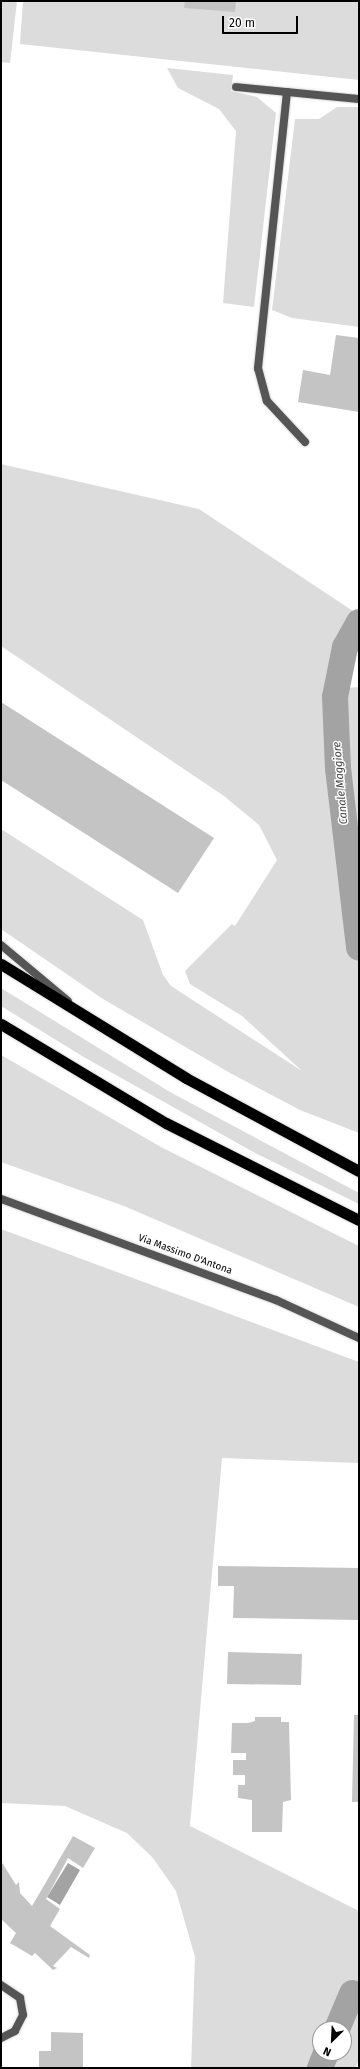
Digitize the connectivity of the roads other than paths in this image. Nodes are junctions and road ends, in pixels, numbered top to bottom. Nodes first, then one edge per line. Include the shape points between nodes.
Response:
1 (236, 87) dead end
2 (287, 92) junction
3 (359, 99) edge
4 (305, 442) dead end
5 (1, 945) edge
6 (1, 964) edge
7 (1, 1024) edge
8 (129, 1044) junction
9 (359, 1171) edge
10 (1, 1199) edge
11 (359, 1220) edge
12 (359, 1338) edge
13 (1, 1985) edge
14 (1, 2038) edge

1 - 2 street
2 - 3 street
2 - 4 street via 258,368 267,401
5 - 8 street via 76,1008
6 - 8 highway
7 - 11 highway via 160,1119
8 - 9 highway
10 - 12 street, Via Massimo D'Antona via 276,1300
13 - 14 street via 20,1998 23,2015 15,2031

